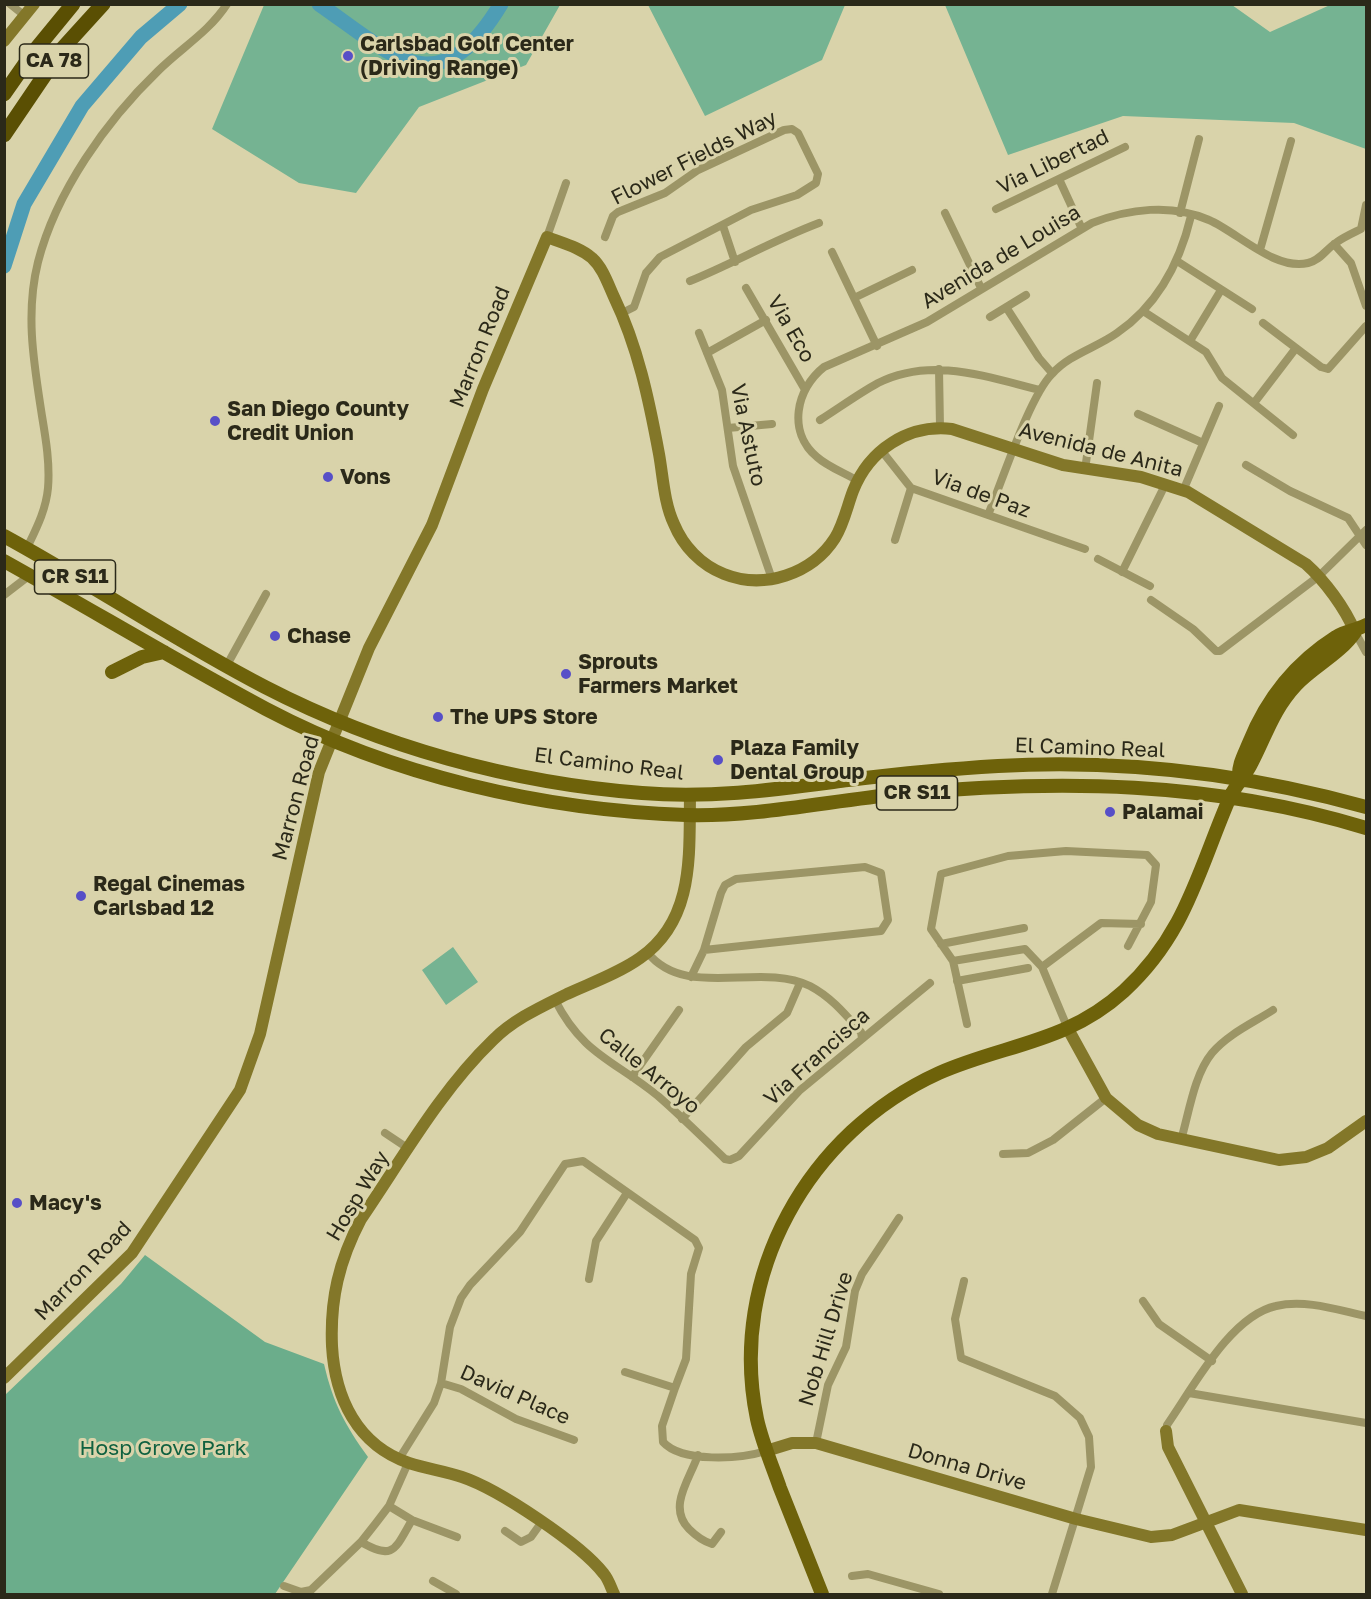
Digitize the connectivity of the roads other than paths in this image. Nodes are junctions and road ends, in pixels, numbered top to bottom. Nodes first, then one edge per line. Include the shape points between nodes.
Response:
1 (10, 4) edge
2 (34, 4) edge
3 (73, 4) edge
4 (103, 4) edge
5 (226, 4) edge
6 (25, 16) junction
7 (4, 40) edge
8 (4, 94) edge
9 (8, 129) edge
10 (1199, 139) dead end
11 (1291, 141) dead end
12 (4, 142) edge
13 (1125, 147) dead end
14 (1059, 179) junction
15 (566, 183) dead end
16 (1366, 205) edge
17 (996, 209) dead end
18 (945, 213) dead end
19 (1180, 213) junction
20 (1191, 216) junction
21 (819, 223) dead end
22 (723, 226) junction
23 (1082, 229) junction
24 (547, 237) junction
25 (605, 237) dead end
26 (1334, 244) junction
27 (1260, 250) junction
28 (832, 252) dead end
29 (1177, 261) junction
30 (735, 262) junction
31 (912, 270) dead end
32 (690, 281) dead end
33 (746, 288) dead end
34 (981, 288) junction
35 (1221, 290) junction
36 (1026, 295) dead end
37 (854, 298) junction
38 (1366, 306) edge
39 (1006, 307) junction
40 (1251, 309) dead end
41 (1143, 311) junction
42 (622, 314) junction
43 (990, 317) dead end
44 (765, 320) junction
45 (1263, 323) dead end
46 (1366, 326) edge
47 (699, 333) dead end
48 (1190, 341) junction
49 (877, 346) junction
50 (1296, 348) junction
51 (707, 353) junction
52 (939, 369) junction
53 (1052, 373) junction
54 (1097, 383) dead end
55 (804, 388) junction
56 (1040, 390) junction
57 (1254, 403) junction
58 (1219, 406) dead end
59 (1138, 414) dead end
60 (820, 420) dead end
61 (772, 424) dead end
62 (940, 427) junction
63 (728, 428) junction
64 (1293, 435) dead end
65 (1203, 443) junction
66 (1015, 448) junction
67 (881, 450) junction
68 (1246, 465) dead end
69 (1085, 470) junction
70 (858, 481) junction
71 (1165, 485) junction
72 (911, 488) junction
73 (1183, 491) junction
74 (988, 515) junction
75 (1363, 533) edge
76 (4, 536) edge
77 (896, 540) dead end
78 (1366, 545) edge
79 (27, 548) junction
80 (1085, 549) dead end
81 (1098, 560) dead end
82 (4, 561) edge
83 (1122, 572) junction
84 (30, 575) junction
85 (1319, 576) junction
86 (772, 579) junction
87 (1150, 586) dead end
88 (266, 594) dead end
89 (4, 595) edge
90 (1151, 600) dead end
91 (1361, 628) edge
92 (164, 652) junction
93 (1366, 652) edge
94 (227, 665) junction
95 (112, 672) dead end
96 (339, 721) junction
97 (332, 738) junction
98 (1239, 778) junction
99 (690, 796) junction
100 (1230, 797) junction
101 (1366, 807) edge
102 (690, 815) junction
103 (1366, 828) edge
104 (1141, 924) junction
105 (1024, 928) dead end
106 (941, 944) junction
107 (1128, 946) dead end
108 (704, 950) junction
109 (647, 952) junction
110 (953, 961) junction
111 (1042, 967) junction
112 (1028, 968) dead end
113 (691, 977) junction
114 (957, 981) junction
115 (800, 983) junction
116 (930, 983) dead end
117 (555, 1000) junction
118 (679, 1010) dead end
119 (1274, 1010) dead end
120 (967, 1024) dead end
121 (1068, 1029) junction
122 (862, 1038) junction
123 (632, 1077) junction
124 (1106, 1098) junction
125 (682, 1119) junction
126 (1366, 1121) edge
127 (385, 1133) dead end
128 (1182, 1140) junction
129 (409, 1149) junction
130 (1003, 1154) dead end
131 (730, 1160) joint
132 (627, 1193) junction
133 (899, 1218) dead end
134 (589, 1279) dead end
135 (964, 1281) dead end
136 (1143, 1301) dead end
137 (1366, 1316) edge
138 (1212, 1361) junction
139 (625, 1372) dead end
140 (4, 1378) edge
141 (441, 1383) junction
142 (675, 1388) junction
143 (1189, 1393) junction
144 (1366, 1422) edge
145 (1166, 1431) joint
146 (574, 1440) dead end
147 (816, 1443) junction
148 (766, 1451) junction
149 (698, 1455) junction
150 (404, 1461) junction
151 (389, 1506) junction
152 (1076, 1519) junction
153 (412, 1520) junction
154 (1205, 1520) junction
155 (541, 1523) junction
156 (1366, 1530) edge
157 (505, 1531) dead end
158 (721, 1532) dead end
159 (457, 1537) dead end
160 (361, 1542) junction
161 (852, 1576) dead end
162 (433, 1581) dead end
163 (284, 1586) dead end
164 (907, 1591) edge
165 (456, 1594) edge
166 (614, 1594) edge
167 (822, 1594) edge
168 (939, 1594) edge
169 (1052, 1594) edge
170 (1242, 1594) edge

1 - 6 street
2 - 6 street
3 - 8 highway, CA 78
4 - 9 highway, CA 78 via 63,48
5 - 79 street via 209,27 135,93 106,129 81,166 39,260 30,334 49,471 44,509
6 - 7 street
9 - 12 highway
10 - 19 street
11 - 27 street
13 - 14 street, Via Libertad
14 - 17 street, Via Libertad
14 - 23 street
15 - 24 street, Marron Road
16 - 26 street via 1360,229
18 - 34 street
19 - 20 street, Avenida de Louisa
19 - 23 street, Avenida de Louisa via 1129,211
20 - 27 street, Avenida de Louisa via 1206,218
20 - 29 street
21 - 30 street via 774,240
22 - 25 street, Flower Fields Way via 816,183 818,174 798,133 784,130 698,170 665,193 618,212
22 - 30 street
22 - 42 street, Flower Fields Way via 660,257 646,273 634,307
23 - 34 street, Avenida de Louisa
24 - 42 street, Avenida de Anita via 594,261
24 - 96 street, Marron Road via 483,389 432,525 369,648
26 - 27 street, Avenida de Louisa via 1323,256 1307,264 1272,258
26 - 38 street via 1351,263
28 - 37 street
29 - 35 street
29 - 41 street
30 - 32 street
31 - 37 street
33 - 44 street, Via Eco
34 - 49 street, Avenida de Louisa via 927,322
35 - 40 street
35 - 48 street
36 - 39 street
37 - 49 street
39 - 43 street
39 - 53 street
41 - 48 street
41 - 53 street via 1117,333 1075,355
42 - 86 street, Avenida de Anita via 644,380 670,512 679,535 696,557 722,574
44 - 51 street
44 - 55 street, Via Eco
45 - 50 street
46 - 50 street via 1328,369
47 - 51 street, Via Astuto
48 - 57 street via 1206,352 1222,378
49 - 55 street, Avenida de Louisa via 824,367
50 - 57 street
51 - 63 street, Via Astuto via 722,390
52 - 56 street via 955,369
52 - 60 street via 880,382
52 - 62 street
53 - 56 street
54 - 69 street
55 - 70 street via 798,410 803,438 816,456
56 - 66 street
57 - 64 street
58 - 65 street
59 - 65 street
61 - 63 street
62 - 66 street, Avenida de Anita
62 - 67 street, Avenida de Anita via 913,432
63 - 86 street, Via Astuto via 733,466
65 - 73 street
66 - 69 street, Avenida de Anita
66 - 74 street
67 - 70 street, Avenida de Anita
67 - 72 street, Via de Paz
68 - 75 street via 1348,518
69 - 71 street, Avenida de Anita via 1141,477
70 - 86 street, Avenida de Anita via 835,538 802,569
71 - 73 street, Avenida de Anita
71 - 83 street
72 - 74 street, Via de Paz
72 - 77 street
73 - 85 street, Avenida de Anita via 1306,564
74 - 80 street, Via de Paz
75 - 78 street
75 - 85 street
76 - 79 main road, El Camino Real / CR S11
79 - 94 main road, El Camino Real / CR S11
81 - 83 street
82 - 84 main road, El Camino Real / CR S11
83 - 87 street
84 - 89 street
84 - 92 main road, El Camino Real / CR S11
85 - 90 street via 1223,650 1215,651 1193,629
85 - 91 street, Avenida de Anita
88 - 94 street
91 - 93 street
91 - 98 main road via 1340,634 1312,654 1270,699 1238,768
92 - 95 main road via 142,657
92 - 97 main road, El Camino Real / CR S11 via 267,709
94 - 96 main road, El Camino Real / CR S11
96 - 97 street, Marron Road
96 - 99 main road, El Camino Real / CR S11 via 472,766 596,789
97 - 102 main road, El Camino Real / CR S11 via 467,784 594,807
97 - 140 street, Marron Road via 319,772 260,1034 240,1090 132,1253
98 - 99 main road, El Camino Real / CR S11 via 1108,766 1000,766
98 - 100 main road
98 - 101 main road, El Camino Real / CR S11
99 - 102 street, Hosp Way
100 - 102 main road, El Camino Real / CR S11 via 1093,784 1001,785 732,814
100 - 103 main road, El Camino Real / CR S11
100 - 121 main road via 1194,891 1165,945 1122,992
102 - 109 street, Hosp Way via 685,894 672,924
104 - 106 street via 1151,902 1156,865 1147,855 1066,851 1008,856 941,874 931,929
104 - 107 street
104 - 111 street via 1101,923
105 - 106 street
106 - 110 street
108 - 108 street via 881,931 888,920 881,873 866,867 736,879 725,885 721,893
108 - 113 street
109 - 113 street via 655,963 674,974
109 - 117 street, Hosp Way
110 - 111 street via 1025,949
110 - 114 street
111 - 121 street
112 - 114 street
113 - 115 street via 777,978
114 - 120 street
115 - 122 street via 836,1003
115 - 125 street via 787,1013 746,1047
116 - 122 street, Via Francisca
117 - 123 street, Calle Arroyo via 566,1023 595,1054
117 - 129 street, Hosp Way via 494,1039 449,1091
118 - 123 street
119 - 128 street via 1225,1040 1212,1053 1199,1079
121 - 124 street
121 - 148 main road via 950,1069 898,1095 848,1134 806,1183 783,1221 767,1260 753,1324 754,1404
122 - 131 street, Via Francisca via 799,1091 739,1156
123 - 125 street, Calle Arroyo
124 - 128 street via 1138,1125
124 - 130 street via 1053,1140 1028,1153
125 - 131 street, Calle Arroyo
126 - 128 street via 1328,1148 1306,1157 1279,1160
127 - 129 street
129 - 150 street, Hosp Way via 349,1242 336,1278 331,1316 334,1373 344,1406 359,1430 380,1449
132 - 134 street via 596,1240
132 - 141 street via 583,1161 565,1164 520,1232 461,1298 450,1327
132 - 142 street via 695,1240 699,1248 691,1274 686,1359
133 - 147 street, Nob Hill Drive via 855,1291 846,1347 828,1385
135 - 152 street via 955,1319 961,1358 1055,1396 1080,1418 1089,1437 1091,1467
136 - 138 street via 1158,1324
137 - 138 street via 1302,1304 1275,1306 1242,1322
138 - 143 street
139 - 142 street
141 - 146 street, David Place via 461,1389 516,1419
141 - 150 street
142 - 149 street, Donna Drive via 662,1426 663,1442 671,1450
143 - 144 street
143 - 145 street
145 - 154 street via 1168,1446
147 - 148 street, Donna Drive via 792,1443
147 - 152 street, Donna Drive
148 - 149 street, Donna Drive via 719,1458
148 - 167 main road
149 - 158 street via 678,1503 681,1521 703,1542 712,1544
150 - 151 street
150 - 155 street, Hosp Way via 486,1486
151 - 153 street
151 - 160 street
152 - 154 street, Donna Drive via 1151,1537 1172,1535
152 - 169 street
153 - 159 street
153 - 160 street via 390,1552 379,1553
154 - 156 street, Donna Drive via 1239,1510
154 - 170 street
155 - 157 street via 531,1537 521,1542
155 - 166 street, Hosp Way via 598,1567
160 - 163 street via 311,1590 301,1592
161 - 164 street via 868,1574
162 - 165 street
164 - 168 street

